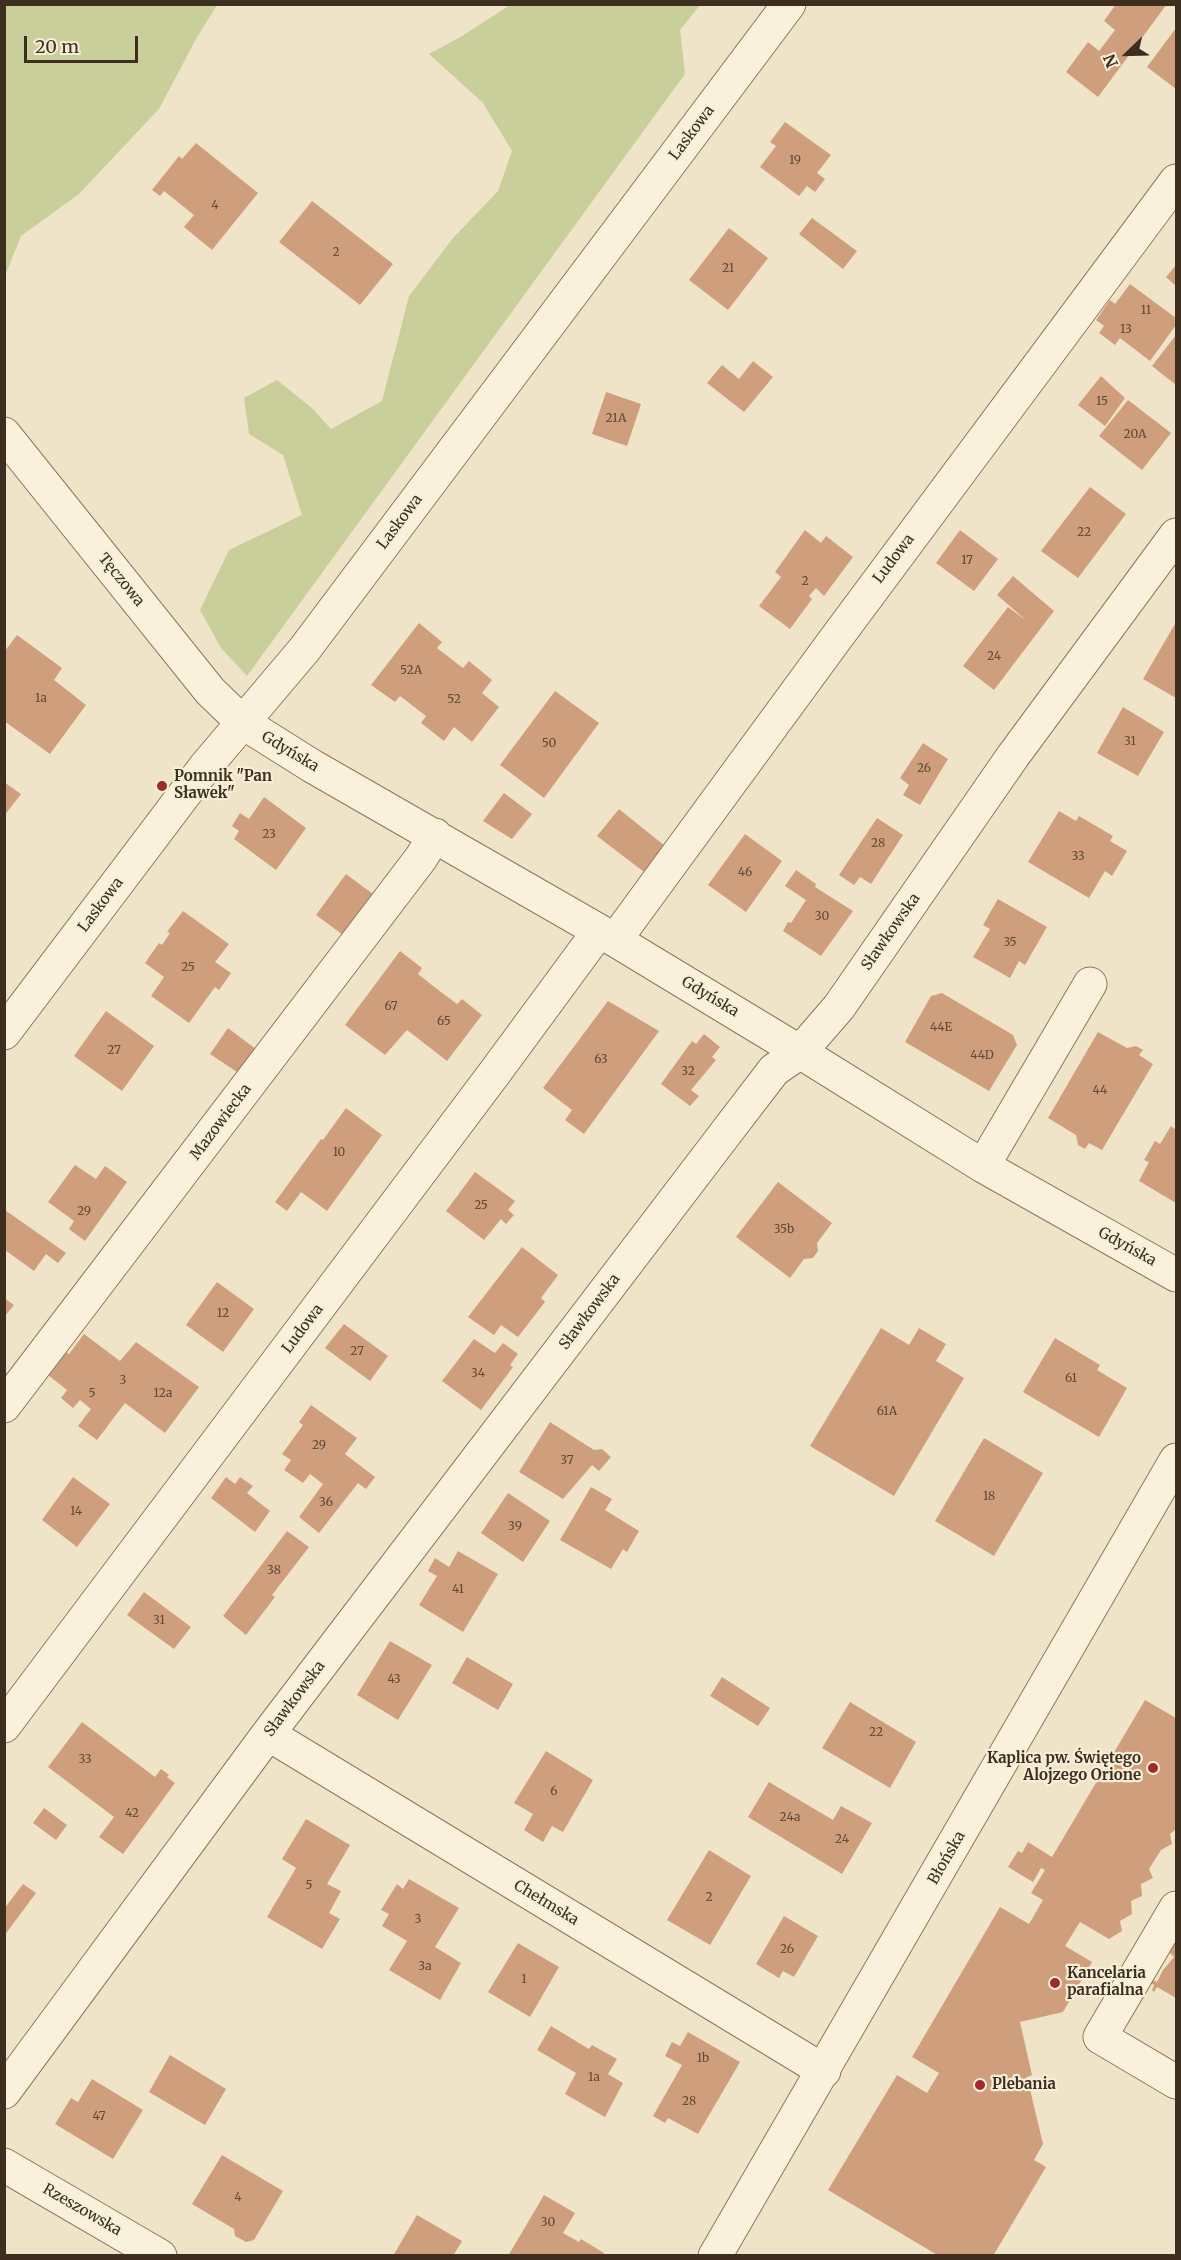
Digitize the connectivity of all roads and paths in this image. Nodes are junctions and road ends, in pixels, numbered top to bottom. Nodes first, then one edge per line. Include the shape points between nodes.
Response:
1 (789, 4) edge
2 (1176, 181) edge
3 (4, 434) edge
4 (1176, 535) edge
5 (242, 722) junction
6 (435, 835) junction
7 (607, 935) junction
8 (1090, 984) dead end
9 (4, 1033) edge
10 (800, 1052) junction
11 (983, 1166) junction
12 (1176, 1275) edge
13 (4, 1406) edge
14 (1176, 1460) edge
15 (4, 1726) edge
16 (268, 1734) junction
17 (1176, 1908) edge
18 (824, 2071) junction
19 (1176, 2082) edge
20 (4, 2092) edge
21 (4, 2165) edge
22 (160, 2256) edge
23 (715, 2256) edge

1 - 5 street, Laskowa via 304,650
2 - 7 street, Ludowa via 834,641
3 - 5 street, Tęczowa via 210,691
4 - 10 street, Sławkowska via 1013,756 839,1006
5 - 6 street, Gdyńska
5 - 9 street, Laskowa
6 - 7 street, Gdyńska
6 - 13 street, Mazowiecka
7 - 10 street, Gdyńska
7 - 15 street, Ludowa via 489,1081
8 - 11 street
10 - 11 street, Gdyńska
10 - 16 street, Sławkowska via 774,1070
11 - 12 street, Gdyńska
14 - 18 street, Błońska
16 - 18 street, Chełmska
16 - 20 street, Sławkowska
17 - 19 street via 1100,2037
18 - 23 street, Błońska
21 - 22 street, Rzeszowska

